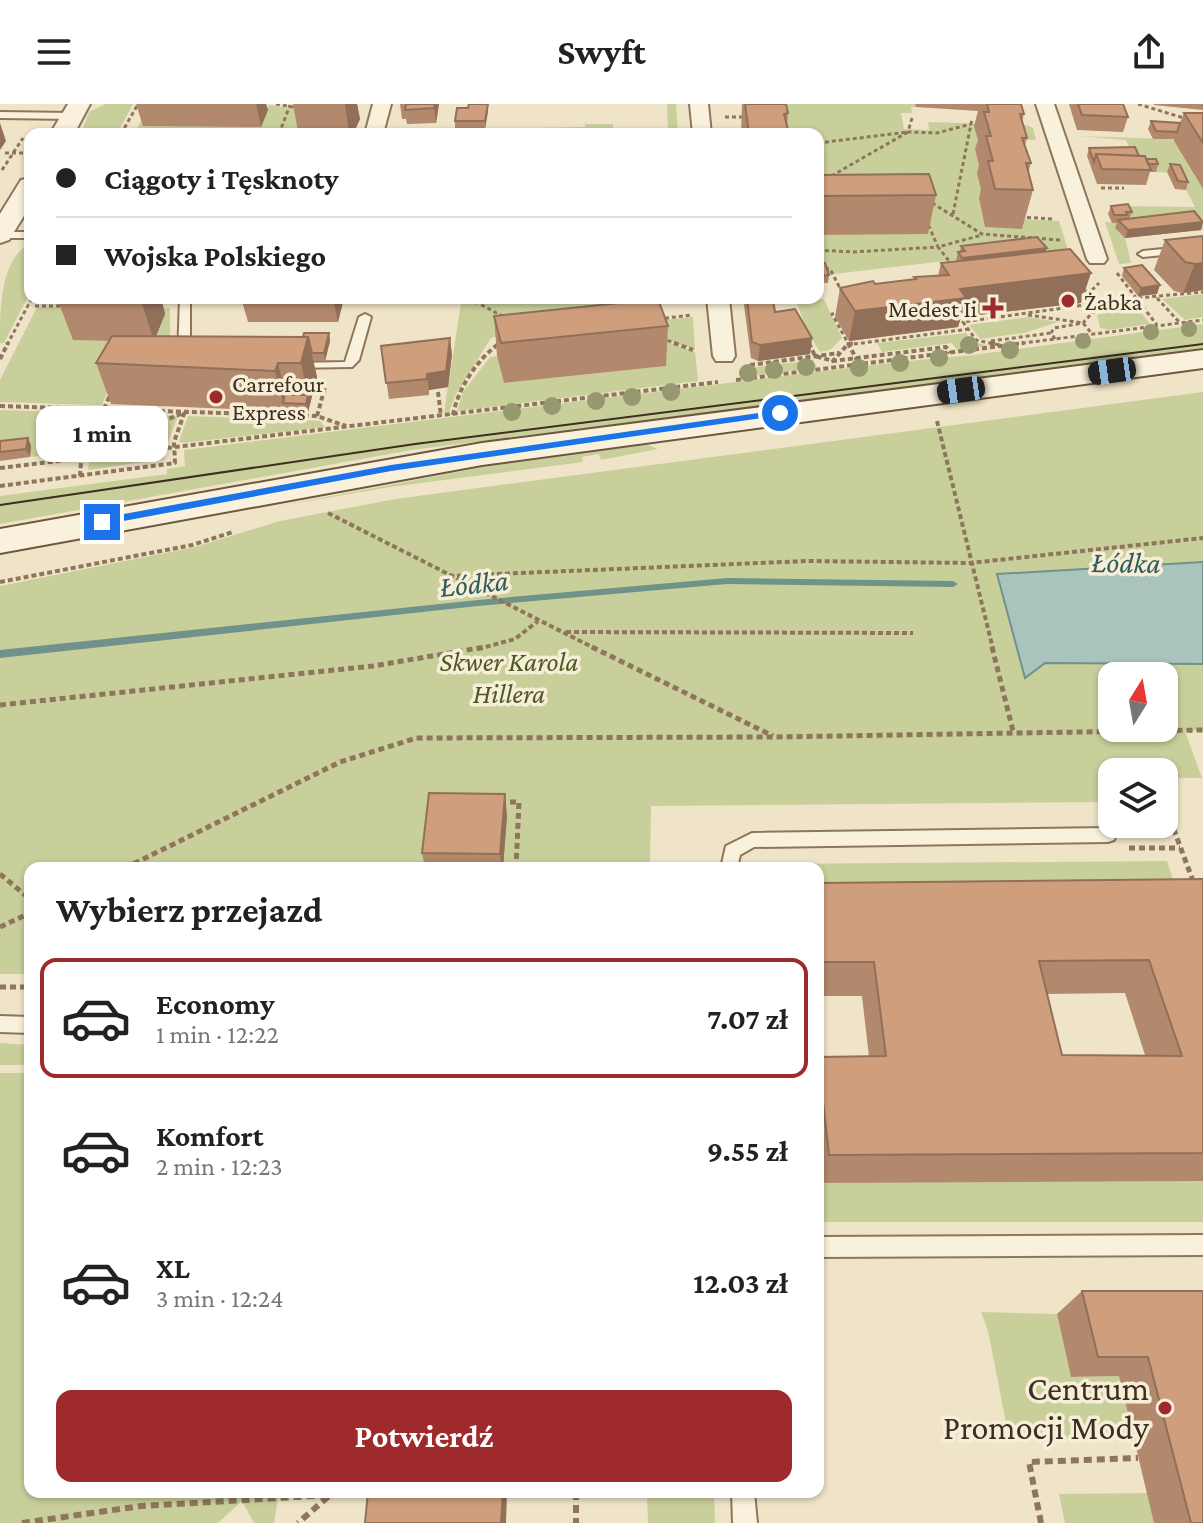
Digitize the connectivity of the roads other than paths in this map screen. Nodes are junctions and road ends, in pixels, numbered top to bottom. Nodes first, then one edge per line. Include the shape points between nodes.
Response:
1 (382, 104) edge
2 (699, 104) edge
3 (1045, 104) edge
4 (0, 115) edge
5 (71, 118) edge
6 (376, 128) edge
7 (701, 128) edge
8 (0, 183) edge
9 (24, 185) edge
10 (24, 195) edge
11 (0, 235) edge
12 (24, 235) edge
13 (1203, 248) edge
14 (1143, 254) dead end
15 (1092, 266) road end
16 (185, 304) edge
17 (720, 304) edge
18 (365, 317) dead end
19 (1203, 359) edge
20 (203, 360) edge
21 (734, 360) road end
22 (285, 364) edge
23 (0, 541) edge
24 (1098, 835) edge
25 (730, 862) edge
26 (0, 1024) edge
27 (24, 1025) edge
28 (1203, 1245) edge
29 (824, 1247) edge
30 (743, 1498) edge
31 (745, 1523) edge

1 - 6 street
2 - 7 street
3 - 15 street
4 - 5 lane
8 - 9 street
10 - 11 street
11 - 12 lane
13 - 14 lane
16 - 20 lane via 183,354 189,360
17 - 21 street
18 - 22 lane via 348,365
19 - 23 main road via 482,454
24 - 25 lane via 752,840 732,851
26 - 27 lane
28 - 29 lane
30 - 31 lane

